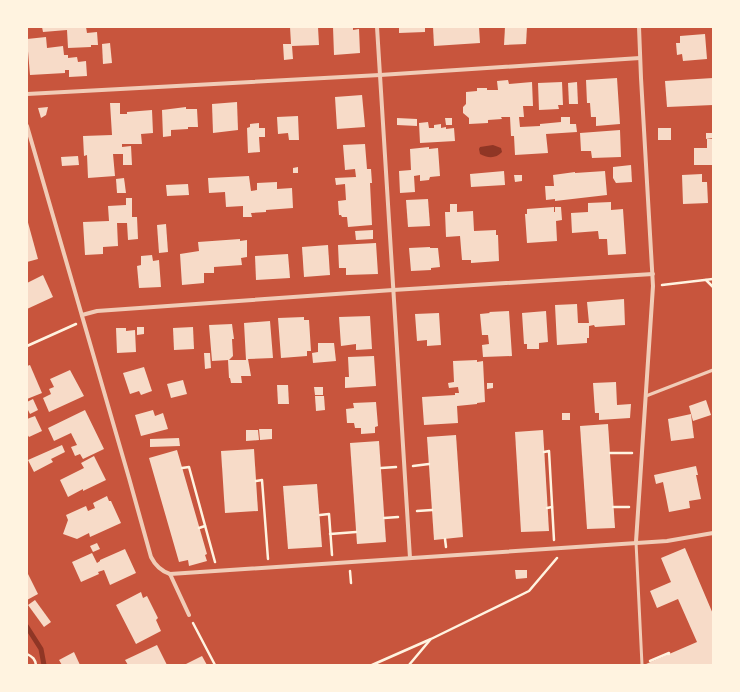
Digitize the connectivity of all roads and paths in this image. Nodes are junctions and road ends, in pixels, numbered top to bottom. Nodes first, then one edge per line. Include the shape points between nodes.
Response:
1 (377, 27) edge
2 (639, 27) edge
3 (640, 58) junction
4 (380, 75) junction
5 (27, 94) edge
6 (27, 126) edge
7 (653, 274) junction
8 (713, 279) edge
9 (706, 280) junction
10 (654, 286) junction
11 (713, 287) edge
12 (393, 290) junction
13 (82, 315) junction
14 (83, 320) junction
15 (27, 346) edge
16 (713, 370) edge
17 (646, 396) junction
18 (544, 452) dead end
19 (610, 453) dead end
20 (642, 453) junction
21 (428, 464) dead end
22 (404, 467) junction
23 (182, 468) dead end
24 (381, 468) dead end
25 (256, 481) dead end
26 (552, 507) junction
27 (614, 507) dead end
28 (639, 507) junction
29 (547, 508) dead end
30 (432, 510) dead end
31 (407, 514) junction
32 (320, 515) dead end
33 (384, 518) dead end
34 (205, 526) junction
35 (199, 528) dead end
36 (356, 532) dead end
37 (713, 533) edge
38 (330, 534) junction
39 (636, 542) junction
40 (555, 548) junction
41 (566, 548) junction
42 (410, 558) junction
43 (333, 563) junction
44 (268, 568) junction
45 (218, 572) junction
46 (170, 574) junction
47 (189, 615) joint
48 (431, 639) junction
49 (27, 654) edge
50 (669, 654) dead end
51 (642, 664) edge
52 (36, 665) edge
53 (215, 665) edge
54 (372, 665) edge
55 (408, 665) edge

1 - 4 street
2 - 3 street
3 - 4 street
3 - 7 street
4 - 5 street
4 - 12 street
6 - 13 street
7 - 10 street
7 - 12 street
8 - 9 path
9 - 10 path
9 - 11 path
10 - 17 street
12 - 13 street via 97,311
12 - 22 street
13 - 14 street
14 - 15 path
14 - 46 street via 151,557 156,565
16 - 17 lane
17 - 20 street
18 - 26 path via 549,451
19 - 20 path
20 - 28 street
21 - 22 path
22 - 24 path
22 - 31 street
23 - 34 path via 189,467
25 - 44 path via 262,480
26 - 29 path
26 - 40 path
27 - 28 path
28 - 39 street
30 - 31 path
31 - 33 path
31 - 42 street
32 - 38 path via 329,514
34 - 35 path
34 - 45 path
36 - 38 path
37 - 39 street via 667,541
38 - 43 path
39 - 41 street
39 - 51 lane
40 - 41 street
40 - 42 street
41 - 48 path via 529,591
42 - 43 street
43 - 44 street
44 - 45 street
45 - 46 street
46 - 47 street
47 - 53 path
48 - 54 path
48 - 55 path
49 - 52 path via 32,656
50 - 51 path

